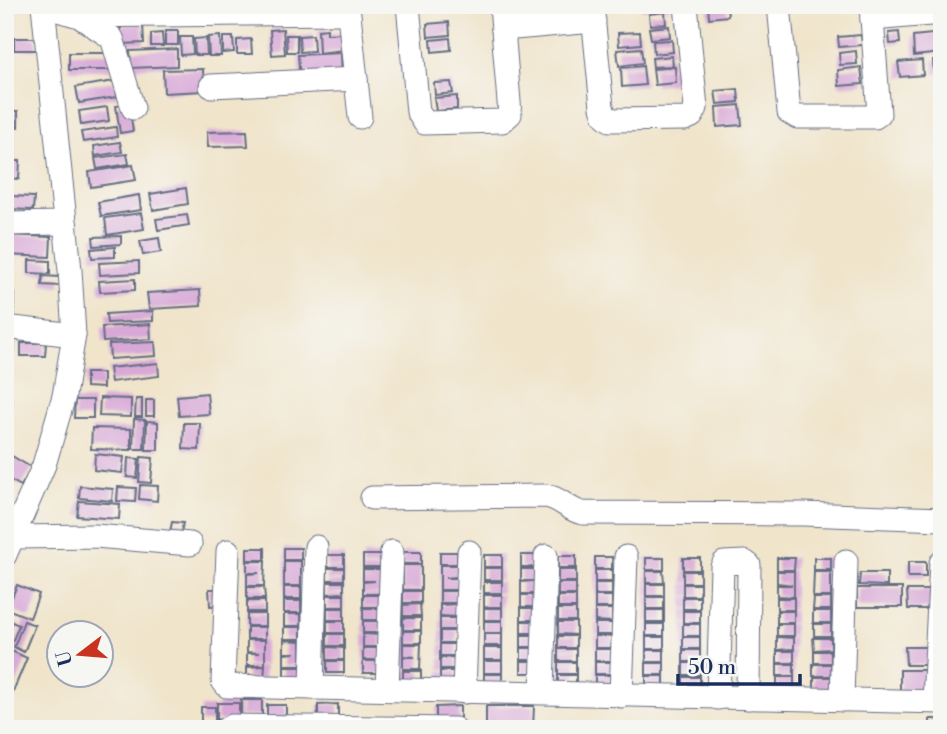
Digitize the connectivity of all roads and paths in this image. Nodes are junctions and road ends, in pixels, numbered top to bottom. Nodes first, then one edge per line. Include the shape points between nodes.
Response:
1 (408, 5) edge
2 (501, 5) edge
3 (686, 5) edge
4 (779, 5) edge
5 (43, 6) edge
6 (343, 9) edge
7 (872, 12) edge
8 (593, 13) edge
9 (942, 13) edge
10 (79, 16) junction
11 (503, 29) junction
12 (356, 79) junction
13 (211, 86) dead end
14 (133, 108) dead end
15 (360, 117) dead end
16 (65, 223) junction
17 (5, 224) edge
18 (5, 327) edge
19 (74, 335) junction
20 (372, 498) dead end
21 (942, 519) edge
22 (190, 544) dead end
23 (10, 546) edge
24 (316, 547) dead end
25 (228, 551) dead end
26 (392, 552) dead end
27 (469, 552) dead end
28 (546, 556) dead end
29 (626, 557) dead end
30 (846, 561) dead end
31 (942, 563) edge
32 (312, 688) junction
33 (387, 689) junction
34 (464, 692) junction
35 (542, 692) junction
36 (621, 696) junction
37 (719, 698) junction
38 (747, 698) junction
39 (842, 699) junction
40 (938, 701) edge
41 (311, 727) edge
42 (404, 728) edge
43 (226, 729) edge
44 (455, 729) edge

1 - 11 street via 418,112 425,123 507,119
2 - 11 street
3 - 8 street via 696,108 685,118 610,120 605,116
4 - 7 street via 789,112 797,117 879,114
5 - 10 street
5 - 16 street
6 - 10 street
6 - 12 street
7 - 9 street
8 - 11 street
10 - 14 street via 112,38
12 - 13 street
12 - 15 street
16 - 17 street
16 - 19 street
18 - 19 street
19 - 23 street via 64,396 44,465
20 - 21 street via 547,496 583,513
22 - 23 street via 94,536
24 - 32 street
25 - 32 street via 224,684
26 - 33 street
27 - 34 street
28 - 35 street
29 - 36 street
30 - 39 street
31 - 40 street
32 - 33 street
33 - 34 street
34 - 35 street
35 - 36 street
36 - 37 street
37 - 38 street
37 - 38 street via 722,567 745,562 749,565
38 - 39 street
39 - 40 street
41 - 42 street
41 - 43 street
42 - 44 street

